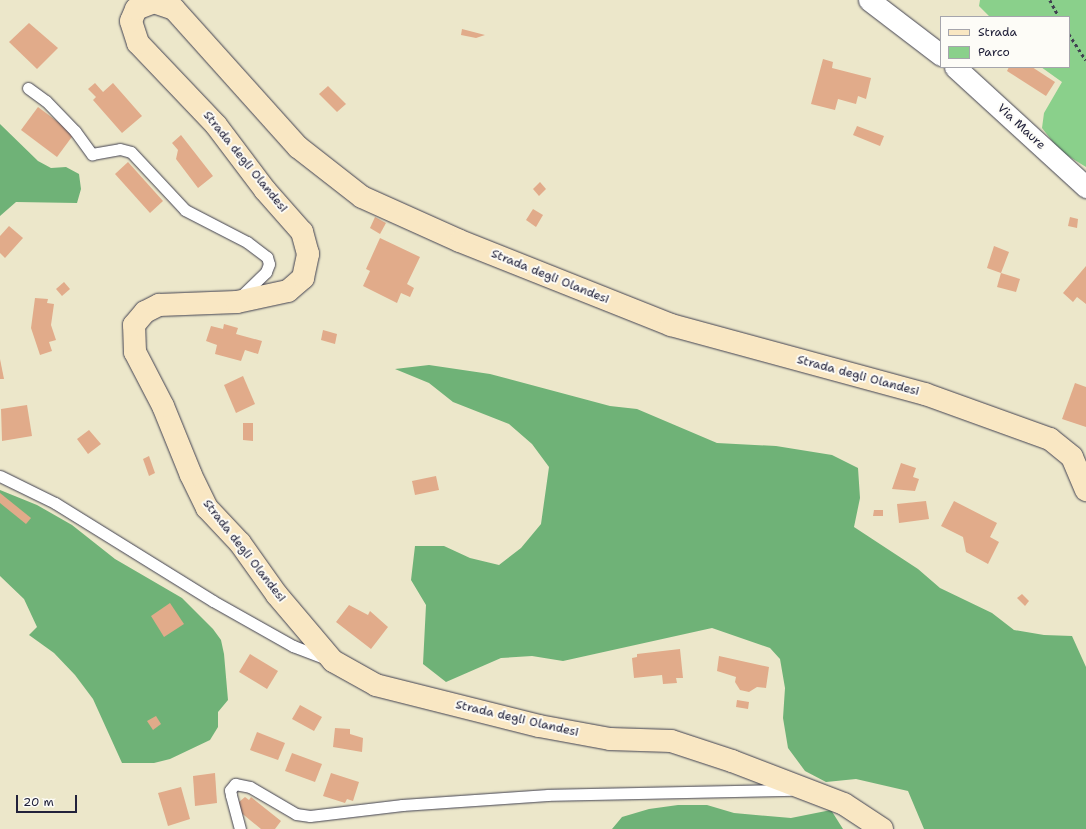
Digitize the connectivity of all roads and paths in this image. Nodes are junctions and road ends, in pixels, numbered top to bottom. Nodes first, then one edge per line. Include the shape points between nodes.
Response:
1 (869, 0) edge
2 (1050, 0) edge
3 (1058, 16) edge
4 (1070, 36) edge
5 (940, 54) edge
6 (1086, 60) edge
7 (956, 68) edge
8 (28, 88) dead end
9 (1086, 187) edge
10 (237, 302) junction
11 (0, 476) edge
12 (1086, 490) edge
13 (333, 660) junction
14 (814, 792) junction
15 (240, 829) edge
16 (882, 829) edge

1 - 5 street
2 - 3 path
4 - 6 path
7 - 9 street, Via Maure
8 - 10 lane via 46,101 75,130 92,154 120,149 131,152 185,210 247,242 267,256 269,264 266,272
10 - 12 main road, Strada degli Olandesi via 288,291 303,278 308,254 302,232 265,190 216,125 138,43 131,21 136,9 154,2 174,9 298,147 362,197 460,241 671,325 925,394 1050,439 1072,457
10 - 13 main road, Strada degli Olandesi via 159,304 145,312 134,325 135,352 163,406 207,508 240,543 277,595
11 - 13 lane via 55,503 213,601 293,646
13 - 14 main road, Strada degli Olandesi via 376,685 539,726 610,739 671,741
14 - 15 lane via 765,789 548,795 402,805 310,816 296,814 250,787 235,784 230,790
14 - 16 main road, Strada degli Olandesi via 844,804

